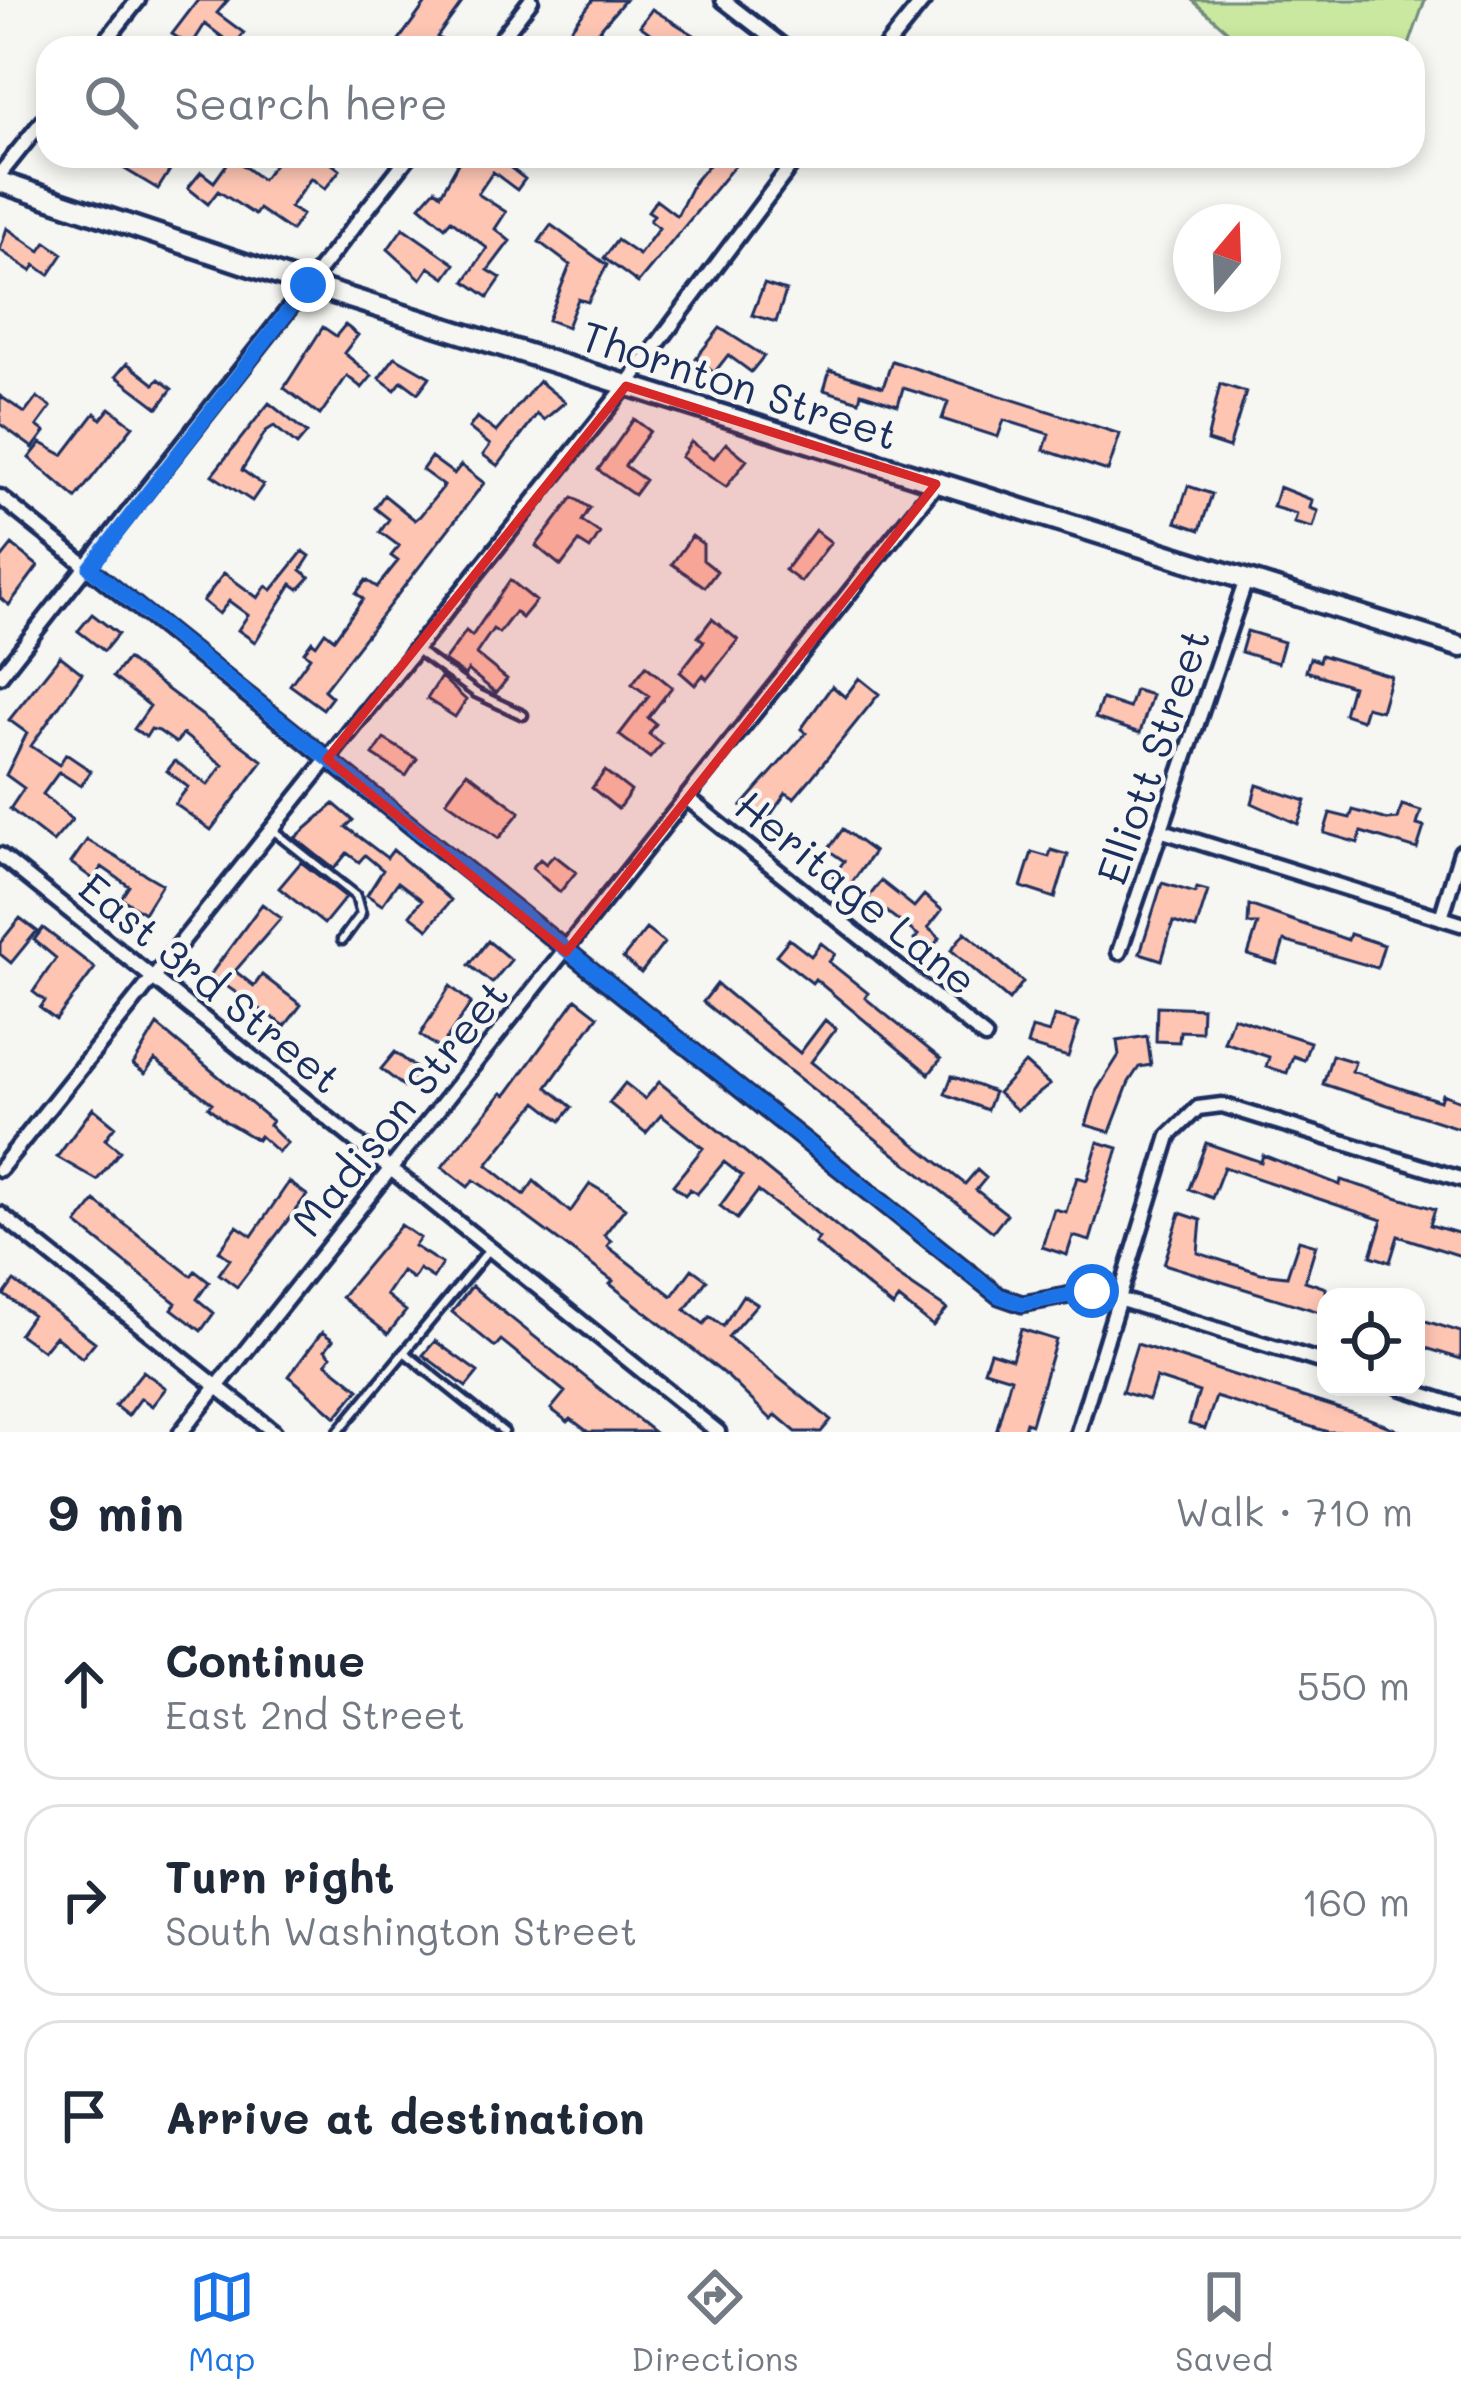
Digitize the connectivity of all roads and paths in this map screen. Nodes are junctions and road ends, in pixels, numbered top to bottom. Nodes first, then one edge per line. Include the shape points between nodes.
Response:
1 (138, 0) edge
2 (531, 0) edge
3 (723, 0) edge
4 (924, 0) edge
5 (110, 36) edge
6 (503, 36) edge
7 (769, 36) edge
8 (895, 36) edge
9 (36, 130) edge
10 (401, 168) edge
11 (789, 168) edge
12 (0, 178) edge
13 (308, 285) junction
14 (626, 386) junction
15 (936, 484) junction
16 (0, 497) edge
17 (90, 568) junction
18 (1246, 580) junction
19 (1461, 646) edge
20 (415, 649) junction
21 (0, 676) edge
22 (523, 715) dead end
23 (327, 759) junction
24 (688, 800) junction
25 (271, 829) junction
26 (1163, 831) junction
27 (1461, 853) edge
28 (0, 855) edge
29 (1442, 918) junction
30 (1461, 924) edge
31 (342, 940) dead end
32 (566, 952) junction
33 (1119, 952) dead end
34 (151, 977) junction
35 (985, 1036) dead end
36 (0, 1169) edge
37 (392, 1169) junction
38 (1461, 1179) edge
39 (0, 1214) edge
40 (490, 1248) junction
41 (1120, 1298) junction
42 (404, 1352) junction
43 (1317, 1361) edge
44 (218, 1389) junction
45 (1425, 1395) edge
46 (1461, 1406) edge
47 (181, 1432) edge
48 (274, 1432) edge
49 (338, 1432) edge
50 (504, 1432) edge
51 (718, 1432) edge
52 (1078, 1432) edge

1 - 5 street
2 - 6 street
3 - 7 street
4 - 8 street
9 - 12 street
10 - 13 street
11 - 14 street
12 - 13 street, Thornton Street
13 - 14 street, Thornton Street
13 - 17 street
14 - 15 street, Thornton Street
14 - 20 street
15 - 18 street, Thornton Street
15 - 24 street, Madison Street
16 - 17 street
17 - 21 street
17 - 23 street
18 - 19 street, Thornton Street
18 - 26 street, Elliott Street
20 - 22 lane
20 - 23 street
23 - 25 street
23 - 32 street
24 - 32 street, Madison Street
24 - 35 street, Heritage Lane
25 - 31 lane via 356,896 361,914
25 - 34 street
26 - 29 street
26 - 33 street, Elliott Street
27 - 29 street
28 - 34 street, East 3rd Street
29 - 30 street
32 - 37 street, Madison Street
32 - 41 street via 999,1296 1022,1304 1070,1292
34 - 36 street
34 - 37 street, East 3rd Street
37 - 40 street, East 3rd Street
37 - 44 street, Madison Street
38 - 41 street via 1222,1105 1198,1108 1169,1136
39 - 44 street
40 - 42 lane
40 - 51 street, East 3rd Street
41 - 43 street
41 - 52 street
42 - 49 lane
42 - 50 lane
44 - 47 street, Madison Street
44 - 48 street
45 - 46 street

